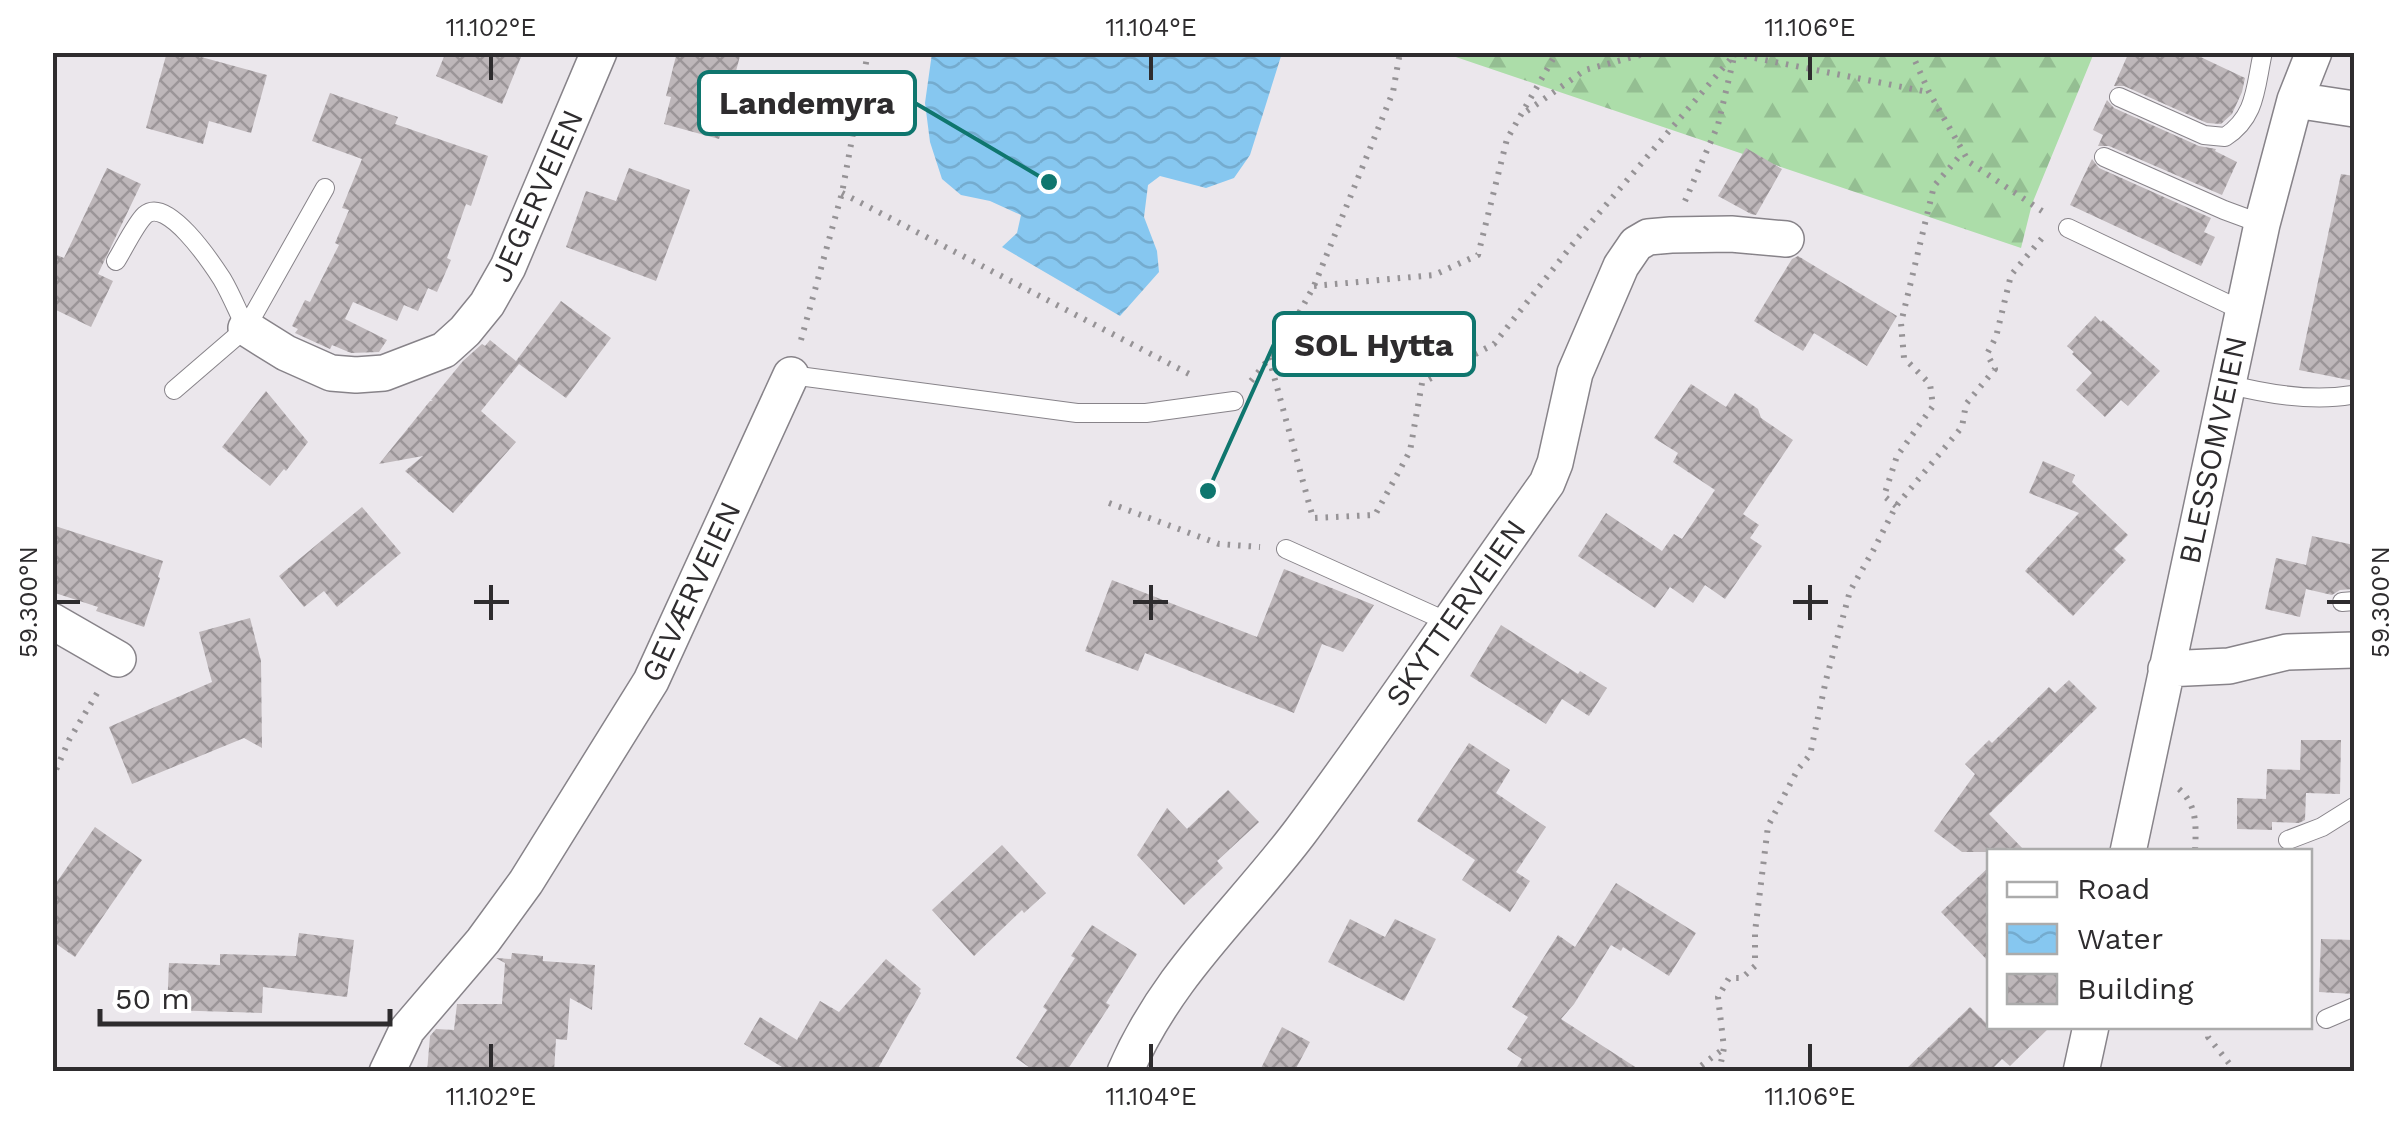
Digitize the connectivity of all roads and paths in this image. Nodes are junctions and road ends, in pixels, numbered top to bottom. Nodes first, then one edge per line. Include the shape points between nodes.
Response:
1 (598, 52) edge
2 (868, 52) edge
3 (1400, 52) edge
4 (1557, 52) edge
5 (1650, 52) edge
6 (1724, 52) edge
7 (1911, 52) edge
8 (2263, 52) edge
9 (2314, 52) edge
10 (1735, 54) edge
11 (1930, 92) junction
12 (2119, 97) dead end
13 (2295, 100) junction
14 (2354, 109) edge
15 (1522, 115) junction
16 (1963, 152) junction
17 (2104, 157) dead end
18 (325, 188) dead end
19 (842, 193) junction
20 (2262, 224) junction
21 (2068, 228) junction
22 (1671, 235) junction
23 (1786, 239) dead end
24 (116, 261) dead end
25 (1314, 286) junction
26 (2243, 311) junction
27 (246, 328) junction
28 (1269, 358) junction
29 (791, 375) junction
30 (2228, 384) junction
31 (174, 390) dead end
32 (2351, 395) dead end
33 (1234, 401) junction
34 (1109, 503) dead end
35 (1896, 506) junction
36 (1286, 549) joint
37 (52, 620) edge
38 (1448, 622) junction
39 (2354, 650) edge
40 (118, 659) joint
41 (2166, 668) junction
42 (52, 779) edge
43 (2143, 780) junction
44 (2354, 807) edge
45 (2288, 840) dead end
46 (2129, 849) edge
47 (2195, 849) edge
48 (2354, 1007) edge
49 (2326, 1019) dead end
50 (2090, 1029) edge
51 (2207, 1029) edge
52 (1724, 1048) junction
53 (388, 1072) edge
54 (1125, 1072) edge
55 (1694, 1072) edge
56 (1719, 1072) edge
57 (2081, 1072) edge
58 (2236, 1072) edge

1 - 27 street, JEGERVEIEN via 508,267 487,304 444,350 384,373 330,373
2 - 19 path
3 - 25 path via 1393,92
4 - 15 path
5 - 15 path via 1585,70
6 - 10 path
7 - 11 path
8 - 12 lane via 2252,106 2225,137 2204,135
9 - 13 street, BLESSOMVEIEN
10 - 11 path
10 - 22 path via 1718,125
10 - 28 path via 1494,344 1422,383 1410,451 1375,514 1313,518
11 - 16 path
13 - 14 street
13 - 20 street, BLESSOMVEIEN
15 - 25 path via 1507,139 1478,255 1434,275
16 - 21 path
16 - 35 path via 1934,186 1901,323 1904,358 1930,384 1933,406 1897,456 1884,496
17 - 20 lane
18 - 27 lane
19 - 29 path
19 - 33 path
20 - 26 street, BLESSOMVEIEN
21 - 26 lane
21 - 35 path via 2046,235 2010,275 1987,354 1995,370 1966,404 1962,427
22 - 23 street, SKYTTERVEIEN
22 - 38 street, SKYTTERVEIEN via 1636,244 1621,266 1575,373 1547,483
24 - 27 lane via 145,215 163,212 222,279
25 - 28 path
26 - 30 street, BLESSOMVEIEN
27 - 31 lane
28 - 33 path
29 - 33 lane via 1078,413 1146,413
29 - 53 street, GEVÆRVEIEN via 651,681 526,882 407,1030
30 - 32 lane
30 - 41 street, BLESSOMVEIEN
34 - 36 path via 1219,544
35 - 52 path via 1850,590 1810,755 1768,826 1755,966 1742,978 1728,978 1718,998
36 - 38 lane
37 - 40 street
38 - 54 street, SKYTTERVEIEN via 1297,836 1180,976
39 - 41 street
40 - 42 path
41 - 43 street, BLESSOMVEIEN
43 - 46 street, BLESSOMVEIEN
43 - 47 path via 2181,789 2196,824
44 - 45 lane
48 - 49 lane
50 - 57 street
51 - 58 path
52 - 55 path
52 - 56 path

